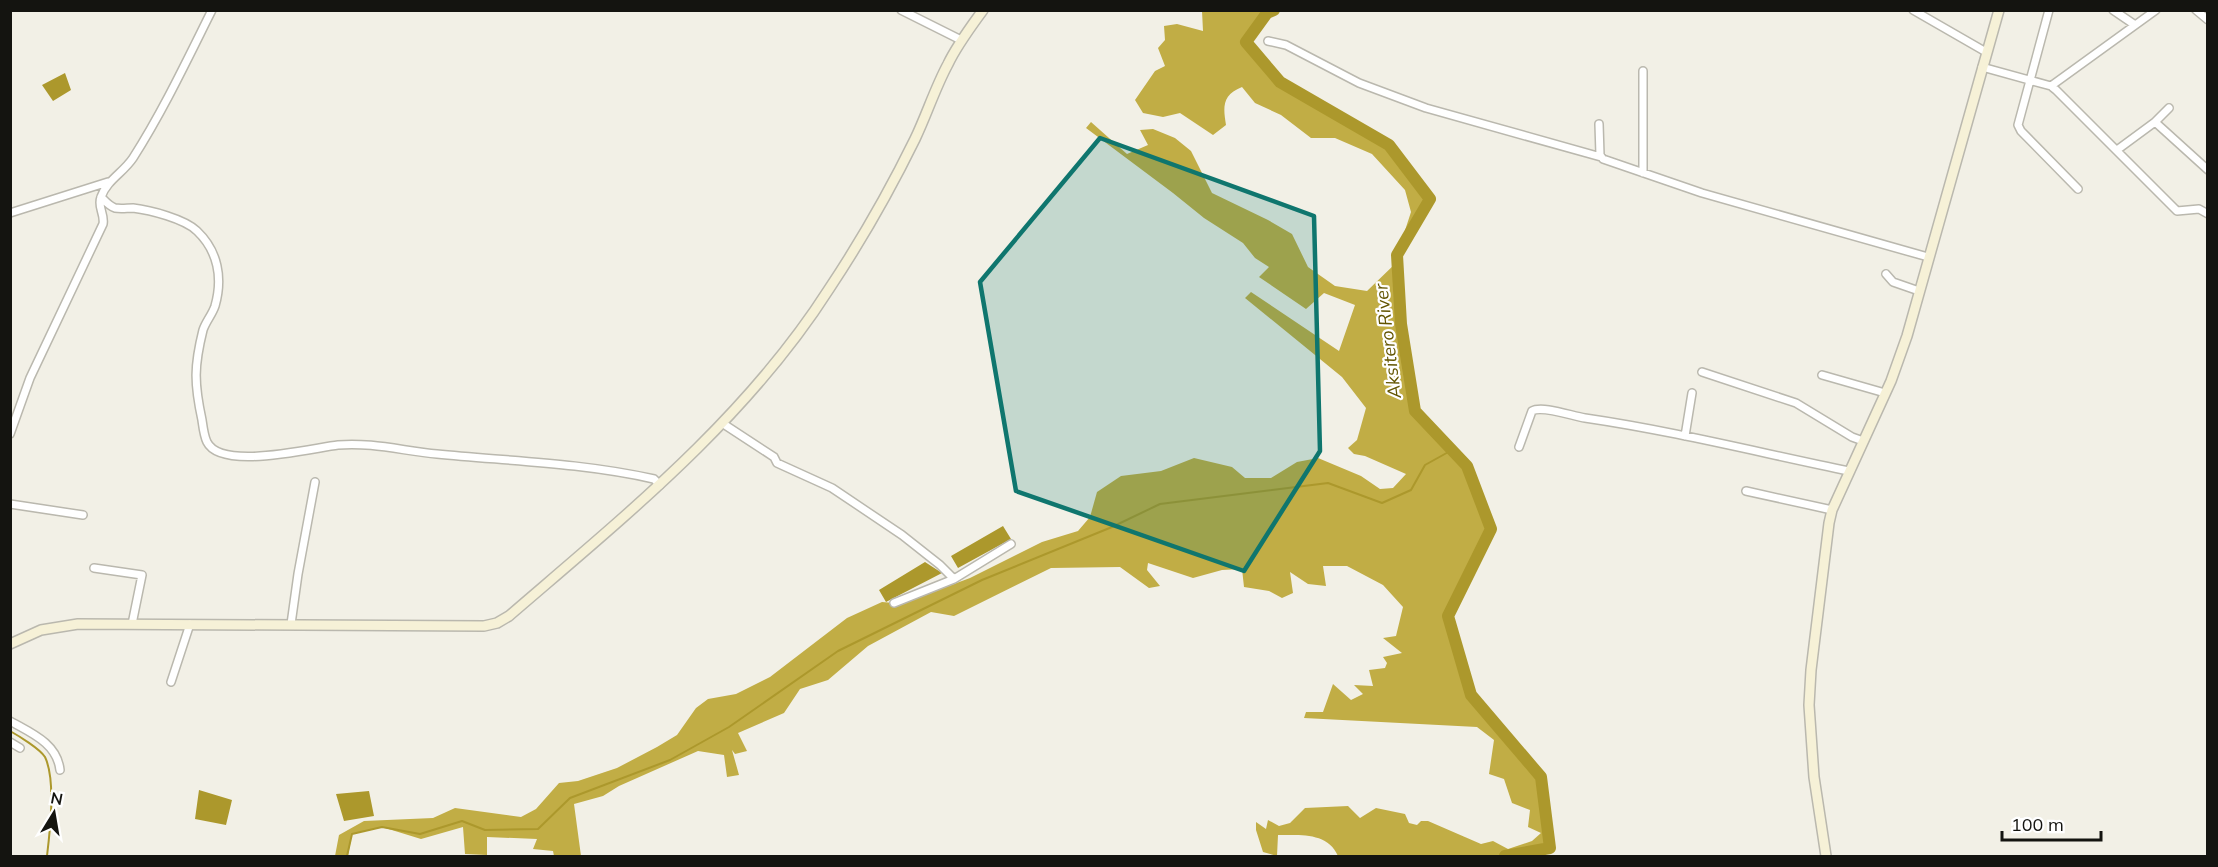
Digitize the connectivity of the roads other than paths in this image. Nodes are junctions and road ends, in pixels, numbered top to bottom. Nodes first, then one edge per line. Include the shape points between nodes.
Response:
1 (212, 10) edge
2 (901, 10) edge
3 (983, 10) edge
4 (1913, 10) edge
5 (1999, 10) edge
6 (2049, 10) edge
7 (2113, 10) edge
8 (2156, 10) edge
9 (2196, 10) edge
10 (2208, 20) edge
11 (2135, 25) junction
12 (961, 40) junction
13 (1268, 41) dead end
14 (1986, 52) junction
15 (1982, 67) junction
16 (1643, 71) dead end
17 (2030, 81) junction
18 (2051, 86) junction
19 (2169, 108) dead end
20 (2155, 122) junction
21 (1599, 124) dead end
22 (2117, 150) junction
23 (1601, 157) junction
24 (2208, 170) edge
25 (1643, 173) junction
26 (110, 181) junction
27 (2078, 189) dead end
28 (101, 197) junction
29 (10, 213) edge
30 (2208, 214) edge
31 (1928, 257) junction
32 (1886, 274) dead end
33 (1919, 291) junction
34 (1702, 372) dead end
35 (1822, 375) dead end
36 (1692, 393) dead end
37 (1885, 393) junction
38 (722, 423) junction
39 (10, 434) edge
40 (1685, 436) junction
41 (1863, 441) junction
42 (1519, 447) dead end
43 (1849, 471) junction
44 (315, 482) dead end
45 (660, 485) junction
46 (1746, 491) dead end
47 (10, 504) edge
48 (1832, 510) junction
49 (83, 515) dead end
50 (1011, 544) dead end
51 (94, 568) dead end
52 (954, 579) junction
53 (894, 603) dead end
54 (132, 624) junction
55 (190, 624) junction
56 (291, 624) junction
57 (10, 644) edge
58 (171, 682) dead end
59 (10, 721) edge
60 (10, 742) edge
61 (20, 748) dead end
62 (60, 770) dead end
63 (1826, 856) edge

1 - 26 street via 132,160
2 - 12 street
3 - 12 street
4 - 14 street
5 - 14 street
6 - 17 street
7 - 11 street
8 - 11 street
9 - 10 street
11 - 18 street
12 - 38 street via 868,227 779,360
13 - 23 street via 1286,45 1359,83 1426,108
14 - 15 street
15 - 17 street
15 - 31 street
16 - 25 street
17 - 18 street
17 - 27 street via 2019,128
18 - 22 street
19 - 20 street
20 - 22 street
20 - 24 street
21 - 23 street
22 - 30 street via 2177,211 2199,209
23 - 25 street
25 - 31 street
26 - 28 street
26 - 29 street
28 - 39 street via 103,224 30,378
28 - 45 street via 114,207 138,209 190,225 216,260 219,279 215,307 206,322 195,375 205,436 216,451 247,457 367,444 587,468 651,478
31 - 33 street
32 - 33 street via 1893,282
33 - 37 street
34 - 41 street via 1796,403
35 - 37 street
36 - 40 street
37 - 41 street
38 - 45 street
38 - 52 street via 774,457 777,463 832,488 902,535
40 - 42 street via 1540,408 1532,411
40 - 43 street
41 - 43 street
43 - 48 street
44 - 56 street
45 - 56 street via 497,623
46 - 48 street
47 - 49 street
48 - 63 street via 1809,705 1814,777
50 - 52 street
51 - 54 street via 142,574
52 - 53 street
54 - 55 street
54 - 57 street via 56,626
55 - 56 street
55 - 58 street
59 - 62 street via 51,748
60 - 61 street

